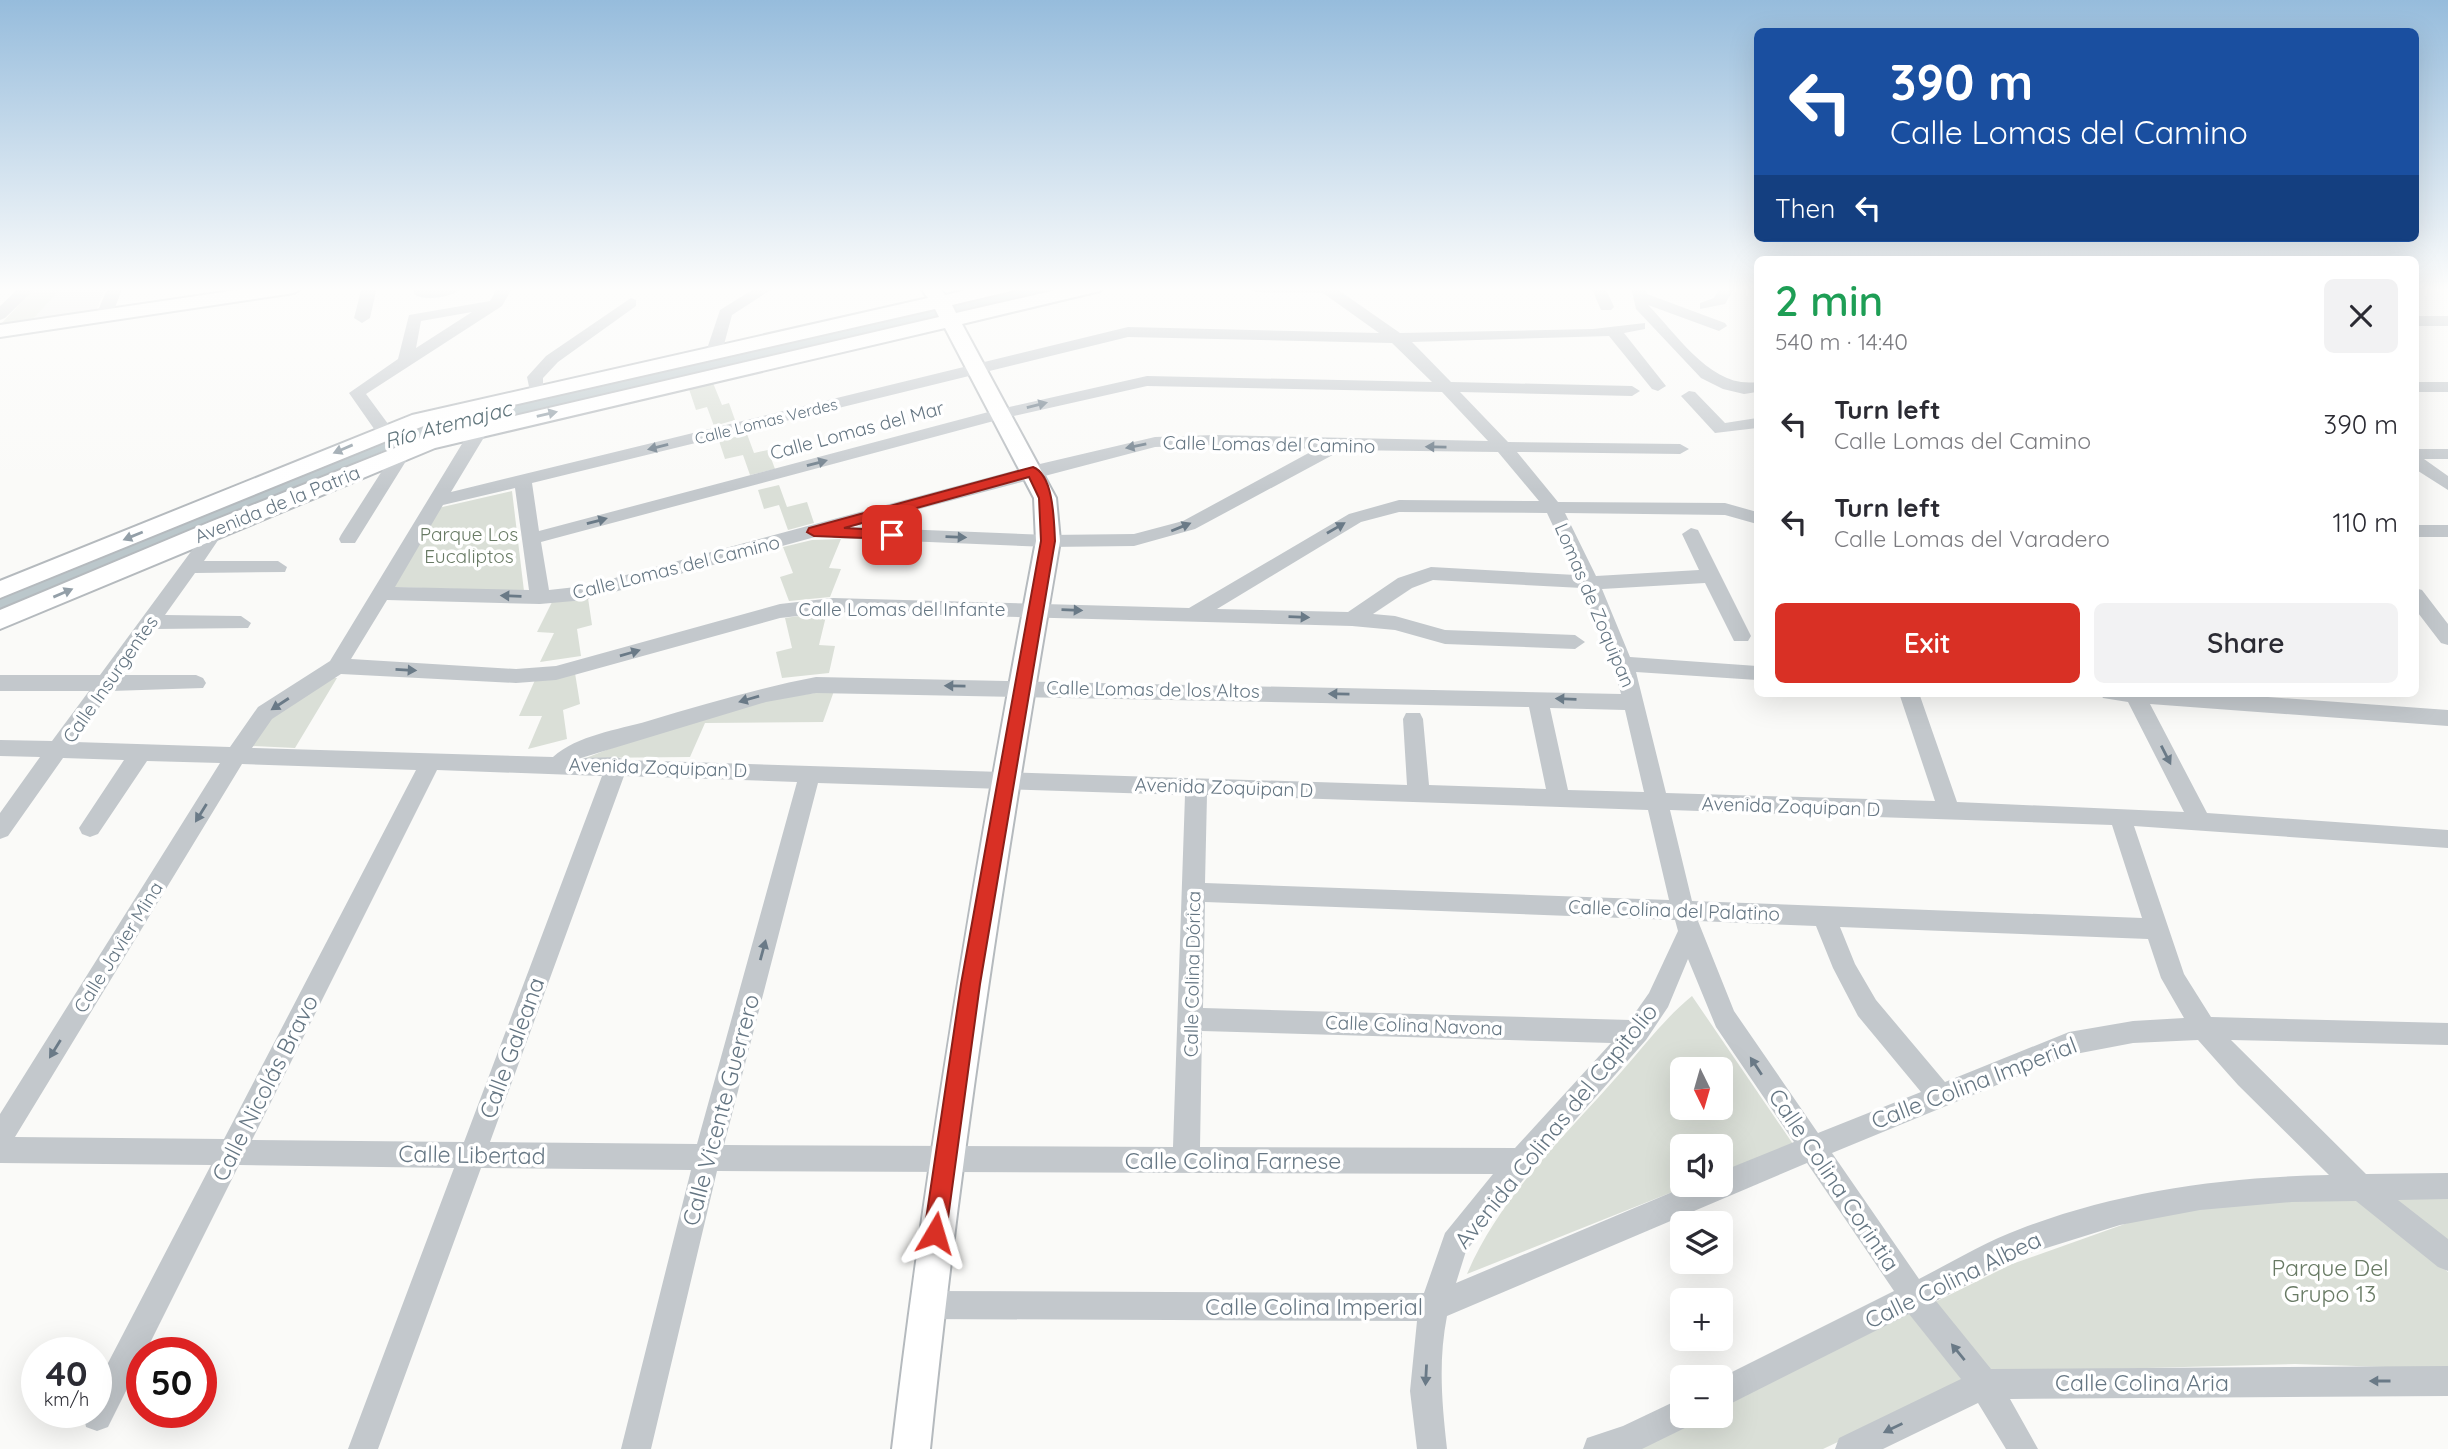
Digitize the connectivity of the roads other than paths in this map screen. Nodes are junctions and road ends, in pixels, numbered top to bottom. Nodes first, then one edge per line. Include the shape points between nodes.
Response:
1 (407, 355) edge
2 (416, 355) edge
3 (558, 355) edge
4 (702, 355) edge
5 (757, 355) edge
6 (970, 355) edge
7 (1036, 355) edge
8 (1415, 355) edge
9 (1633, 355) edge
10 (1688, 355) edge
11 (406, 361) junction
12 (978, 369) junction
13 (1658, 386) dead end
14 (1449, 387) junction
15 (1754, 387) edge
16 (2419, 387) edge
17 (2448, 387) edge
18 (1632, 391) dead end
19 (537, 392) junction
20 (1689, 396) dead end
21 (1002, 414) junction
22 (1754, 424) edge
23 (480, 429) junction
24 (385, 432) junction
25 (1342, 445) junction
26 (1504, 447) junction
27 (1680, 449) dead end
28 (402, 453) junction
29 (2419, 454) edge
30 (2448, 454) edge
31 (2419, 464) edge
32 (1033, 471) junction
33 (523, 481) junction
34 (2448, 484) edge
35 (437, 501) junction
36 (1553, 507) junction
37 (1754, 516) edge
38 (218, 527) junction
39 (2419, 531) edge
40 (2448, 531) edge
41 (814, 532) junction
42 (1691, 534) dead end
43 (348, 539) dead end
44 (531, 539) junction
45 (1048, 541) junction
46 (190, 567) junction
47 (278, 568) dead end
48 (1713, 576) junction
49 (1589, 582) junction
50 (0, 590) edge
51 (382, 593) junction
52 (540, 597) junction
53 (2419, 601) edge
54 (1036, 608) junction
55 (1194, 614) junction
56 (1352, 619) junction
57 (0, 620) edge
58 (151, 622) junction
59 (240, 623) dead end
60 (1741, 636) dead end
61 (2448, 638) edge
62 (1575, 642) dead end
63 (1623, 664) junction
64 (337, 666) junction
65 (1754, 673) edge
66 (0, 683) edge
67 (107, 683) junction
68 (197, 683) dead end
69 (1023, 687) junction
70 (1910, 697) edge
71 (2136, 697) edge
72 (2173, 697) edge
73 (1537, 698) junction
74 (1634, 702) junction
75 (2448, 718) edge
76 (1413, 719) dead end
77 (0, 748) edge
78 (60, 750) junction
79 (141, 753) junction
80 (236, 755) junction
81 (431, 761) junction
82 (560, 764) junction
83 (617, 765) junction
84 (810, 773) junction
85 (1005, 780) junction
86 (1196, 787) junction
87 (1419, 792) junction
88 (1559, 797) junction
89 (1659, 802) junction
90 (1949, 810) junction
91 (2120, 816) junction
92 (2199, 820) junction
93 (90, 828) dead end
94 (0, 830) edge
95 (2445, 844) edge
96 (1193, 892) junction
97 (1824, 916) junction
98 (1687, 921) junction
99 (2155, 929) junction
100 (1192, 1018) junction
101 (2204, 1028) junction
102 (1637, 1032) junction
103 (2448, 1034) edge
104 (1939, 1094) junction
105 (0, 1138) edge
106 (1812, 1146) junction
107 (0, 1150) edge
108 (232, 1153) junction
109 (472, 1156) junction
110 (707, 1158) junction
111 (944, 1160) junction
112 (1186, 1161) junction
113 (1521, 1161) junction
114 (1733, 1179) edge
115 (2448, 1186) edge
116 (2361, 1188) junction
117 (1692, 1197) edge
118 (2448, 1257) edge
119 (1915, 1298) junction
120 (925, 1306) junction
121 (1434, 1307) junction
122 (2448, 1381) edge
123 (1984, 1384) junction
124 (112, 1387) edge
125 (1733, 1388) edge
126 (1670, 1419) edge
127 (363, 1449) edge
128 (636, 1449) edge
129 (911, 1449) edge
130 (1432, 1449) edge
131 (1598, 1449) edge
132 (1850, 1449) edge
133 (2023, 1449) edge

1 - 11 street
2 - 11 street
3 - 19 street via 535,377
4 - 19 main road, Avenida de la Patria
23 -> 5 main road, Avenida de la Patria
6 - 12 main road
7 - 12 street, Calle Lomas Verdes
8 - 14 street, Lomas de Zoquipan
9 - 13 street
10 - 15 street via 1723,384
11 - 24 street via 357,394
12 - 21 main road
12 -> 33 street, Calle Lomas Verdes
14 - 18 street, Calle Lomas del Mar
21 -> 14 street, Calle Lomas del Mar via 1147,381
14 - 26 street, Lomas de Zoquipan
16 - 17 street
19 - 24 main road, Avenida de la Patria via 442,413
20 - 22 street via 1721,429
21 - 32 main road
44 -> 21 street, Calle Lomas del Mar
23 - 28 main road, Avenida de la Patria
23 - 35 street
24 -> 50 main road, Avenida de la Patria
26 -> 25 street, Calle Lomas del Camino
25 -> 32 street, Calle Lomas del Camino via 1155,442
45 -> 25 street via 1108,542 1160,536
26 - 27 street, Calle Lomas del Camino
26 - 36 street, Lomas de Zoquipan
28 - 38 main road, Avenida de la Patria
28 - 43 street
29 - 30 street
31 - 34 street
32 - 41 street, Calle Lomas del Camino
32 - 45 main road via 1045,498
33 - 35 street, Calle Lomas Verdes
33 - 44 street
35 - 51 street
36 - 37 street via 1725,509
36 - 49 street, Lomas de Zoquipan
55 -> 36 street via 1355,518 1399,506
38 - 46 street, Calle Insurgentes
57 -> 38 main road, Avenida de la Patria
39 - 40 street
41 -> 45 street
41 - 52 street, Calle Lomas del Camino via 585,593
42 - 48 street
44 - 52 street
45 - 54 main road
46 - 47 street
46 - 58 street, Calle Insurgentes
48 - 49 street
48 - 60 street
49 - 56 street via 1431,573 1405,583
49 - 63 street, Lomas de Zoquipan
52 -> 51 street, Calle Lomas del Camino
51 - 64 street
53 - 61 street
54 -> 55 street, Calle Lomas del Infante
64 -> 54 street, Calle Lomas del Infante via 537,675 796,608
54 - 69 main road
55 -> 56 street, Calle Lomas del Infante
56 - 62 street, Calle Lomas del Infante via 1395,623 1445,637
58 - 59 street
58 - 67 street, Calle Insurgentes
63 - 65 street
63 - 74 street, Lomas de Zoquipan
64 -> 80 street, Calle Javier Mina via 265,713
66 - 67 street
67 - 68 street
67 - 78 street, Calle Insurgentes
73 -> 69 street, Calle Lomas de los Altos
69 -> 82 street, Calle Lomas de los Altos via 843,684 789,689 584,747
69 - 85 main road
70 - 90 street
71 -> 92 street
72 - 75 street
74 -> 73 street, Calle Lomas de los Altos
73 - 88 street
74 - 89 street, Lomas de Zoquipan
76 - 87 street
77 - 78 street, Avenida Zoquipan D
78 - 79 street, Avenida Zoquipan D
78 - 94 street, Calle Insurgentes
79 - 80 street, Avenida Zoquipan D
79 - 93 street
80 - 81 street, Avenida Zoquipan D
80 -> 105 street, Calle Javier Mina
81 - 82 street, Avenida Zoquipan D
81 - 108 street, Calle Nicolás Bravo
82 - 83 street, Avenida Zoquipan D
83 - 84 street, Avenida Zoquipan D
83 - 109 street, Calle Galeana
84 - 85 street, Avenida Zoquipan D
110 -> 84 street, Calle Vicente Guerrero
85 - 86 street, Avenida Zoquipan D
85 - 111 main road
86 - 87 street, Avenida Zoquipan D
86 - 96 street, Calle Colina Dórica
87 - 88 street, Avenida Zoquipan D
88 - 89 street, Avenida Zoquipan D
89 - 90 street, Avenida Zoquipan D
89 - 98 street, Lomas de Zoquipan
90 - 91 street, Avenida Zoquipan D
91 - 92 street, Avenida Zoquipan D
91 - 99 street
92 - 95 street, Avenida Zoquipan D
96 - 98 street, Calle Colina del Palatino
96 - 100 street, Calle Colina Dórica
97 - 98 street, Calle Colina del Palatino
97 - 99 street, Calle Colina del Palatino
97 - 104 street via 1844,968 1867,1008
98 - 102 street, Avenida Colinas del Capitolio via 1659,999
106 -> 98 street, Calle Colina Corintia via 1725,1019
99 - 101 street via 2173,978
100 - 102 street, Calle Colina Navona
100 - 112 street, Calle Colina Dórica
101 - 103 street, Calle Colina Imperial
101 - 104 street, Calle Colina Imperial via 2133,1032 2068,1044
101 - 116 street via 2247,1077
102 - 113 street, Avenida Colinas del Capitolio
104 - 106 street, Calle Colina Imperial
106 - 114 street, Calle Colina Imperial
106 - 119 street, Calle Colina Corintia
107 - 108 street, Calle Libertad
108 - 109 street, Calle Libertad
108 - 124 street, Calle Nicolás Bravo
109 - 110 street, Calle Libertad
109 - 127 street, Calle Galeana
110 - 111 street, Calle Libertad
110 - 128 street, Calle Vicente Guerrero
111 - 112 street, Calle Colina Farnese
111 - 120 main road
112 - 113 street, Calle Colina Farnese
113 - 121 street, Avenida Colinas del Capitolio via 1455,1243
115 - 116 street, Calle Colina Albea
116 - 118 street
116 - 119 street, Calle Colina Albea via 2200,1196 2120,1211 2022,1242
117 - 121 street, Calle Colina Imperial
123 -> 119 street, Calle Colina Corintia
119 - 125 street, Calle Colina Albea
120 - 121 street, Calle Colina Imperial
120 - 129 main road
121 -> 130 street, Avenida Colinas del Capitolio via 1425,1391
122 -> 123 street, Calle Colina Aria
123 -> 132 street, Calle Colina Aria
123 - 133 street, Calle Colina Corintia
126 - 131 street

